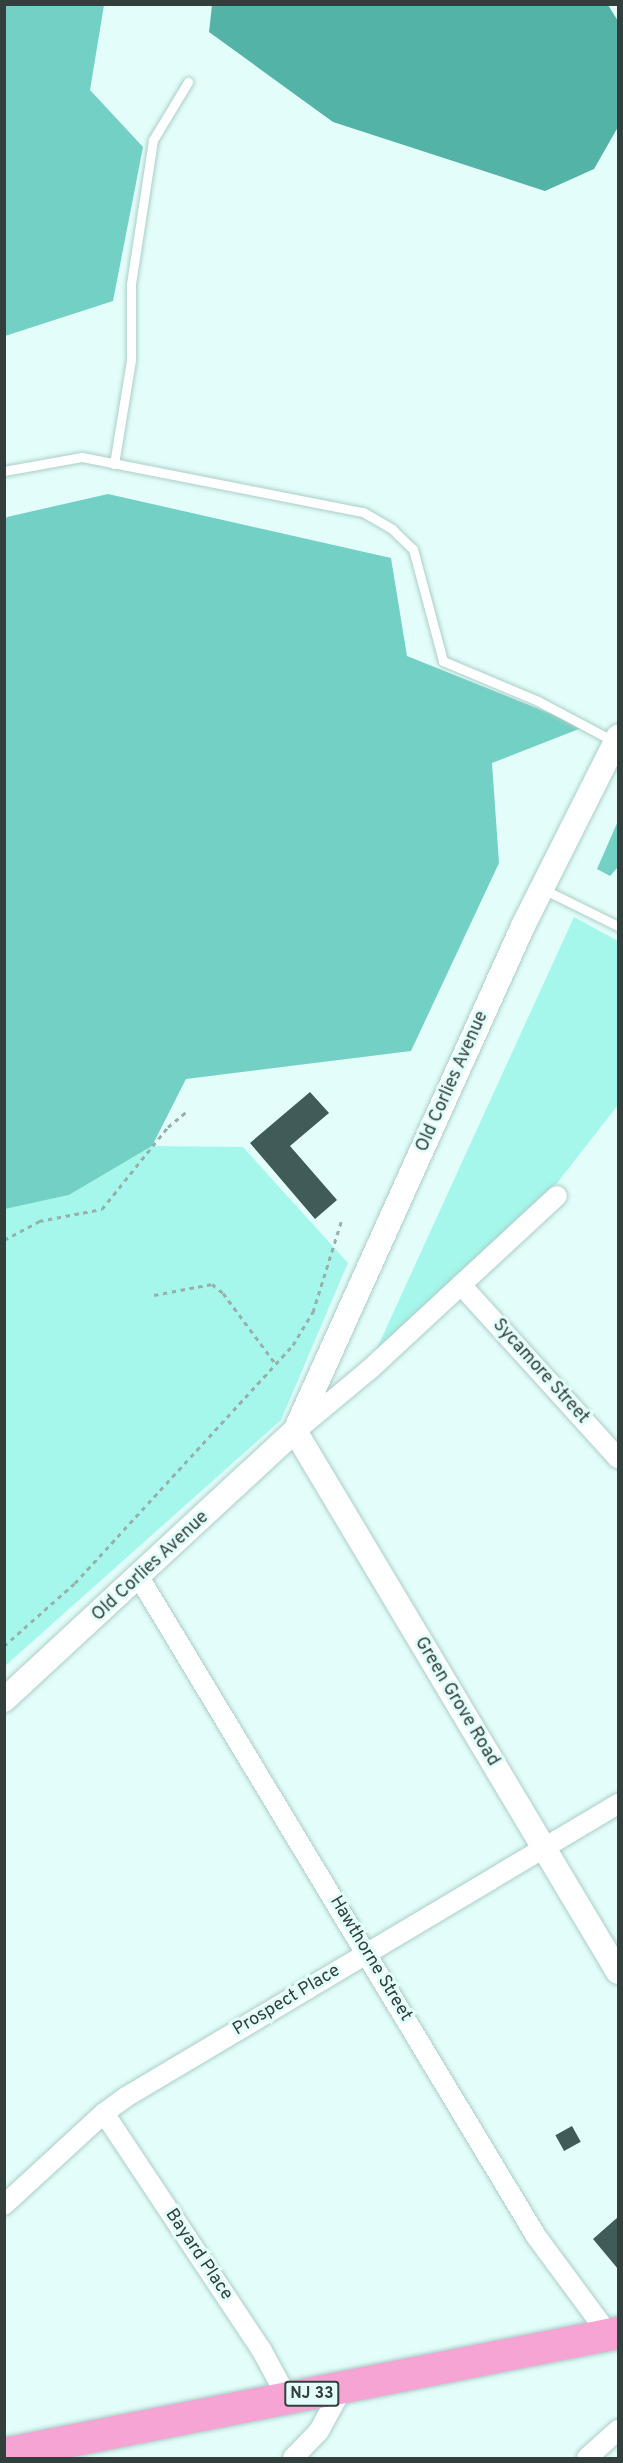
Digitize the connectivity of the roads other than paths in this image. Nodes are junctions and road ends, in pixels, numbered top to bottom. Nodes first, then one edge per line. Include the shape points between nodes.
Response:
1 (188, 82) dead end
2 (114, 464) junction
3 (4, 471) edge
4 (617, 739) edge
5 (541, 888) junction
6 (618, 926) edge
7 (557, 1196) dead end
8 (461, 1285) junction
9 (295, 1431) junction
10 (618, 1458) edge
11 (140, 1577) junction
12 (4, 1700) edge
13 (618, 1804) edge
14 (544, 1848) junction
15 (367, 1953) junction
16 (618, 1972) edge
17 (104, 2113) junction
18 (4, 2205) edge
19 (614, 2334) edge
20 (343, 2387) junction
21 (288, 2399) junction
22 (618, 2430) edge
23 (4, 2454) edge
24 (293, 2458) edge
25 (586, 2458) edge

1 - 2 lane via 153,140 131,284 131,360
2 - 3 lane via 82,457
2 - 4 lane via 363,512 392,529 413,549 443,662
4 - 5 street, Old Corlies Avenue
5 - 6 lane
5 - 9 street, Old Corlies Avenue
7 - 8 street, Old Corlies Avenue
8 - 9 street, Old Corlies Avenue
8 - 10 street, Sycamore Street
9 - 11 street, Old Corlies Avenue
9 - 14 street, Green Grove Road
11 - 12 street, Old Corlies Avenue
11 - 15 street, Hawthorne Street
13 - 14 street, Prospect Place
14 - 15 street, Prospect Place
14 - 16 street, Green Grove Road
15 - 17 street, Prospect Place
15 - 19 street, Hawthorne Street via 536,2236
17 - 18 street, Prospect Place
17 - 21 street, Bayard Place via 261,2349
19 - 20 highway, NJ 33
20 - 21 highway, NJ 33
20 - 24 street via 320,2431
21 - 23 highway, NJ 33
22 - 25 street

